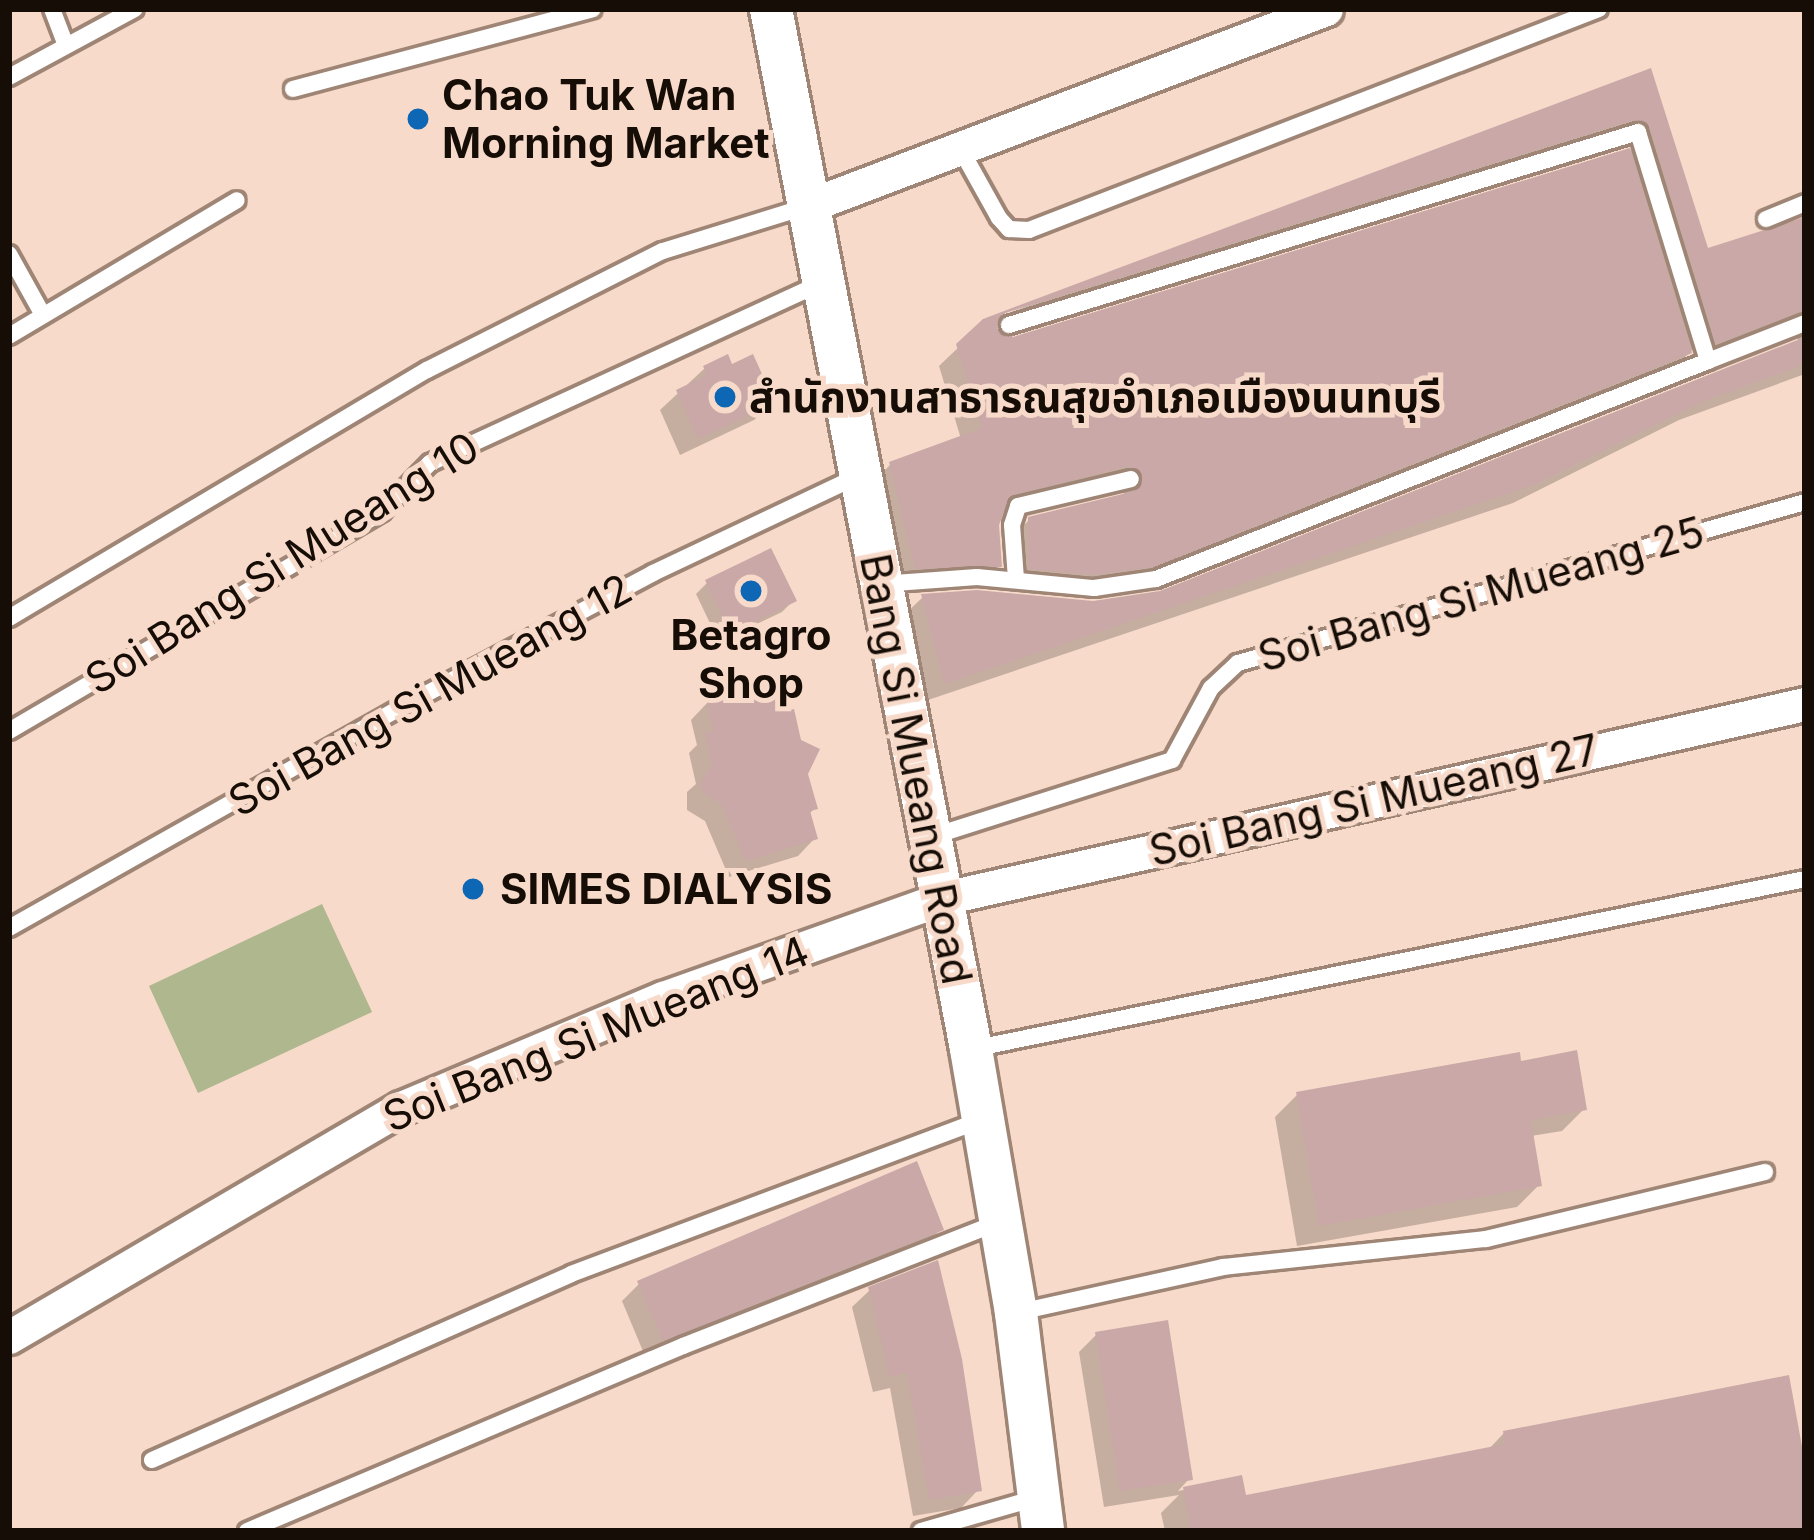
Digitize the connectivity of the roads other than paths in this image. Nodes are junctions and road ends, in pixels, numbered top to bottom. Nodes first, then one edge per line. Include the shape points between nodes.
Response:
1 (52, 9) edge
2 (135, 9) edge
3 (593, 9) edge
4 (771, 9) edge
5 (1326, 9) edge
6 (1599, 9) edge
7 (66, 45) junction
8 (9, 77) edge
9 (293, 89) dead end
10 (960, 148) junction
11 (237, 200) dead end
12 (1805, 203) edge
13 (808, 206) junction
14 (1766, 219) dead end
15 (9, 254) edge
16 (820, 284) junction
17 (43, 315) junction
18 (1805, 323) edge
19 (1009, 325) dead end
20 (9, 336) edge
21 (1708, 361) junction
22 (858, 476) junction
23 (1131, 479) dead end
24 (1805, 502) edge
25 (1016, 579) junction
26 (880, 584) junction
27 (9, 618) edge
28 (1805, 704) edge
29 (9, 731) edge
30 (932, 837) junction
31 (1805, 879) edge
32 (944, 898) junction
33 (9, 928) edge
34 (971, 1049) junction
35 (983, 1119) junction
36 (1766, 1172) dead end
37 (999, 1222) junction
38 (1016, 1313) junction
39 (9, 1337) edge
40 (152, 1460) dead end
41 (1041, 1514) edge
42 (247, 1531) edge
43 (921, 1531) edge

1 - 7 lane
2 - 7 lane
3 - 9 lane
4 - 13 street, Bang Si Mueang Road
5 - 10 street
6 - 10 lane via 1029,230 1009,229 999,218
7 - 8 lane
10 - 13 street
11 - 17 lane
12 - 14 lane
13 - 16 street, Bang Si Mueang Road
13 - 27 lane via 663,250 427,370
15 - 17 lane
16 - 22 street, Bang Si Mueang Road
16 - 29 lane, Soi Bang Si Mueang 10 via 430,463 382,512
17 - 20 lane
18 - 21 lane
19 - 21 lane via 1638,132
21 - 25 lane via 1156,579 1094,588
22 - 26 street, Bang Si Mueang Road
22 - 33 lane, Soi Bang Si Mueang 12 via 429,692
23 - 25 lane via 1018,506
24 - 30 lane, Soi Bang Si Mueang 25 via 1238,663 1210,688 1172,760
25 - 26 lane
26 - 30 street, Bang Si Mueang Road
28 - 32 street, Soi Bang Si Mueang 27
30 - 32 street, Bang Si Mueang Road
31 - 34 lane
32 - 34 street, Bang Si Mueang Road
32 - 39 street, Soi Bang Si Mueang 14 via 663,998 401,1108
34 - 35 street, Bang Si Mueang Road
35 - 37 street, Bang Si Mueang Road
35 - 40 lane via 571,1274
36 - 38 lane via 1486,1239 1223,1267
37 - 38 street, Bang Si Mueang Road
37 - 42 lane
38 - 41 street, Bang Si Mueang Road
41 - 43 lane

